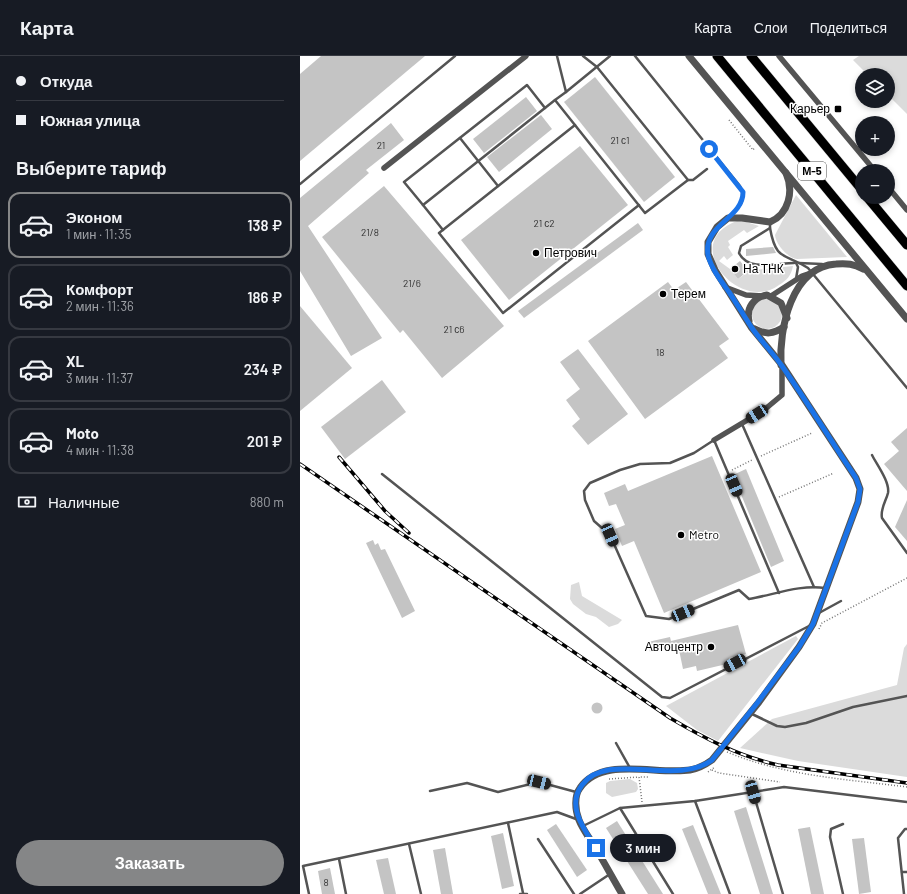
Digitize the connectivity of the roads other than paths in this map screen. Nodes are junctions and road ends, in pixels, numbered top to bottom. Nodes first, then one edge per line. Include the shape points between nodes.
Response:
1 (455, 56) edge
2 (526, 56) edge
3 (557, 56) edge
4 (583, 56) edge
5 (610, 56) edge
6 (635, 56) edge
7 (689, 56) edge
8 (717, 56) edge
9 (751, 56) edge
10 (779, 56) edge
11 (597, 67) junction
12 (566, 92) junction
13 (555, 100) junction
14 (545, 108) junction
15 (575, 125) junction
16 (460, 138) junction
17 (478, 161) junction
18 (868, 164) edge
19 (384, 168) dead end
20 (707, 168) dead end
21 (786, 173) junction
22 (688, 180) junction
23 (855, 182) edge
24 (300, 184) edge
25 (498, 186) junction
26 (895, 195) edge
27 (873, 204) edge
28 (423, 205) junction
29 (639, 206) junction
30 (907, 210) edge
31 (728, 218) junction
32 (770, 225) junction
33 (443, 230) junction
34 (907, 245) edge
35 (795, 263) junction
36 (829, 265) junction
37 (867, 271) junction
38 (811, 273) junction
39 (796, 280) junction
40 (907, 286) edge
41 (725, 287) junction
42 (763, 296) junction
43 (771, 296) junction
44 (787, 318) junction
45 (907, 319) edge
46 (750, 325) junction
47 (784, 327) junction
48 (782, 365) junction
49 (907, 388) edge
50 (742, 424) junction
51 (714, 440) junction
52 (872, 455) dead end
53 (382, 474) dead end
54 (907, 553) edge
55 (814, 587) junction
56 (828, 588) junction
57 (779, 593) junction
58 (841, 601) dead end
59 (817, 615) junction
60 (816, 626) junction
61 (907, 696) edge
62 (750, 712) junction
63 (616, 743) dead end
64 (631, 770) junction
65 (430, 791) dead end
66 (577, 792) junction
67 (753, 792) junction
68 (695, 801) junction
69 (907, 802) edge
70 (620, 808) junction
71 (508, 823) junction
72 (581, 823) junction
73 (843, 824) dead end
74 (907, 829) edge
75 (538, 839) dead end
76 (409, 844) junction
77 (339, 859) junction
78 (902, 872) junction
79 (907, 872) edge
80 (610, 874) junction
81 (309, 894) edge
82 (346, 894) edge
83 (421, 894) edge
84 (522, 894) edge
85 (527, 894) edge
86 (574, 894) edge
87 (580, 894) edge
88 (622, 894) edge
89 (674, 894) edge
90 (730, 894) edge
91 (783, 894) edge
92 (843, 894) edge
93 (904, 894) edge

1 - 24 lane
2 - 19 street
3 - 12 lane
4 - 11 lane
5 - 11 lane
6 - 31 lane via 740,186 743,200
7 - 21 street
8 - 40 highway, М-5
9 - 23 highway, М-5
10 - 18 street
11 - 12 lane
11 - 22 lane
12 - 13 lane
13 - 14 lane
13 - 15 lane
14 - 16 lane via 527,85
14 - 17 lane
15 - 25 lane
15 - 29 lane
16 - 17 lane
16 - 28 lane via 404,182
17 - 25 lane
17 - 28 lane
20 - 22 lane via 693,180
21 - 32 street via 790,188 788,201
21 - 37 street
22 - 29 lane via 645,213
25 - 33 lane
26 - 30 street
27 - 34 highway
28 - 33 lane
29 - 33 lane via 503,313 439,233
31 - 32 street
31 - 41 street via 717,227 708,242 711,262
32 - 35 lane via 772,240 778,250 784,258
32 - 35 lane via 741,246 739,253 743,260 750,264
35 - 36 lane
35 - 38 lane via 803,265
35 - 39 lane via 798,267
36 - 37 street via 847,263
36 - 38 street
37 - 45 street
38 - 39 street
38 - 44 street via 794,295
38 - 49 lane
39 - 43 street
41 - 42 street via 746,295
41 - 46 street
42 - 43 street
42 - 46 street via 751,305 748,315
43 - 44 street via 781,303
44 - 47 street
46 - 47 street via 768,334
46 - 48 street
47 - 48 street via 781,340
48 - 50 street via 782,395
48 - 56 street via 856,478 860,489 858,502
50 - 51 street
50 - 55 lane
51 - 57 lane
51 - 57 lane via 694,453 670,463 640,464 590,482 584,491 585,500 594,520 610,535 646,616 669,619 739,590 749,599
52 - 54 lane via 888,486 881,511 882,518
53 - 60 lane via 662,697 670,698
55 - 56 lane
55 - 57 lane
56 - 59 street
58 - 59 lane
59 - 60 street
60 - 62 street
61 - 62 lane via 853,707 806,723 785,727 777,726
62 - 64 street via 712,760 704,766 676,772
63 - 64 lane
64 - 66 street via 615,769 589,776
65 - 66 lane via 467,783 498,792 539,782
66 - 72 street via 576,806
67 - 68 lane
67 - 69 lane via 784,787
67 - 91 lane
68 - 70 lane
68 - 90 lane
70 - 72 lane
70 - 89 lane
71 - 72 lane via 557,812
71 - 76 lane
71 - 84 lane
72 - 80 street
73 - 92 lane via 831,829 830,837
74 - 78 lane via 898,838
75 - 86 lane
76 - 77 lane
76 - 83 lane
77 - 81 lane via 303,866
77 - 82 lane
78 - 79 lane
78 - 93 lane
80 - 87 lane
80 - 88 street
84 - 85 lane

